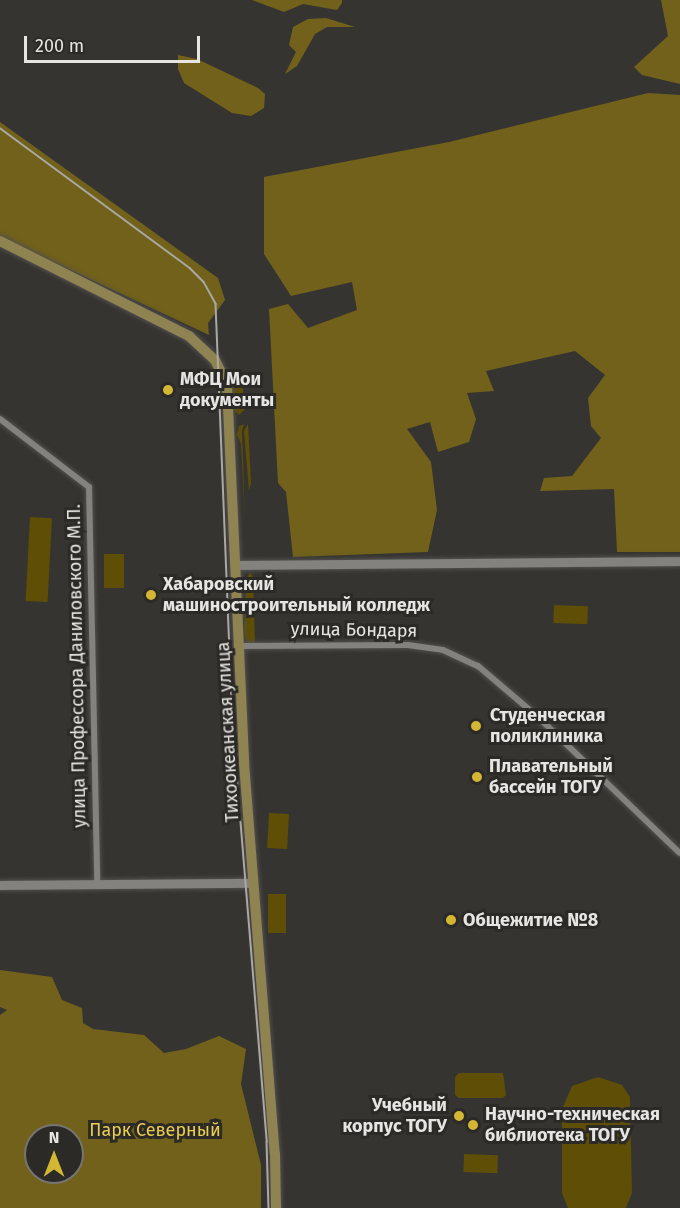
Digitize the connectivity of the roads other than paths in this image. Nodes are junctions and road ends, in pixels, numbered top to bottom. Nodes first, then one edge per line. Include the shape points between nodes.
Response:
1 (0, 242) edge
2 (0, 419) edge
3 (680, 561) edge
4 (237, 564) junction
5 (240, 646) junction
6 (680, 853) edge
7 (253, 883) junction
8 (97, 884) junction
9 (0, 885) edge
10 (276, 1208) edge

1 - 4 main road, Тихоокеанская улица via 175,327 215,360 228,396
2 - 8 street, улица Профессора Даниловского М.П. via 89,487
3 - 4 main road
4 - 5 main road, Тихоокеанская улица
5 - 6 street, улица Бондаря via 408,645 443,650 478,666 539,718
5 - 7 main road, Тихоокеанская улица
7 - 8 main road
7 - 10 main road, Тихоокеанская улица
8 - 9 main road

